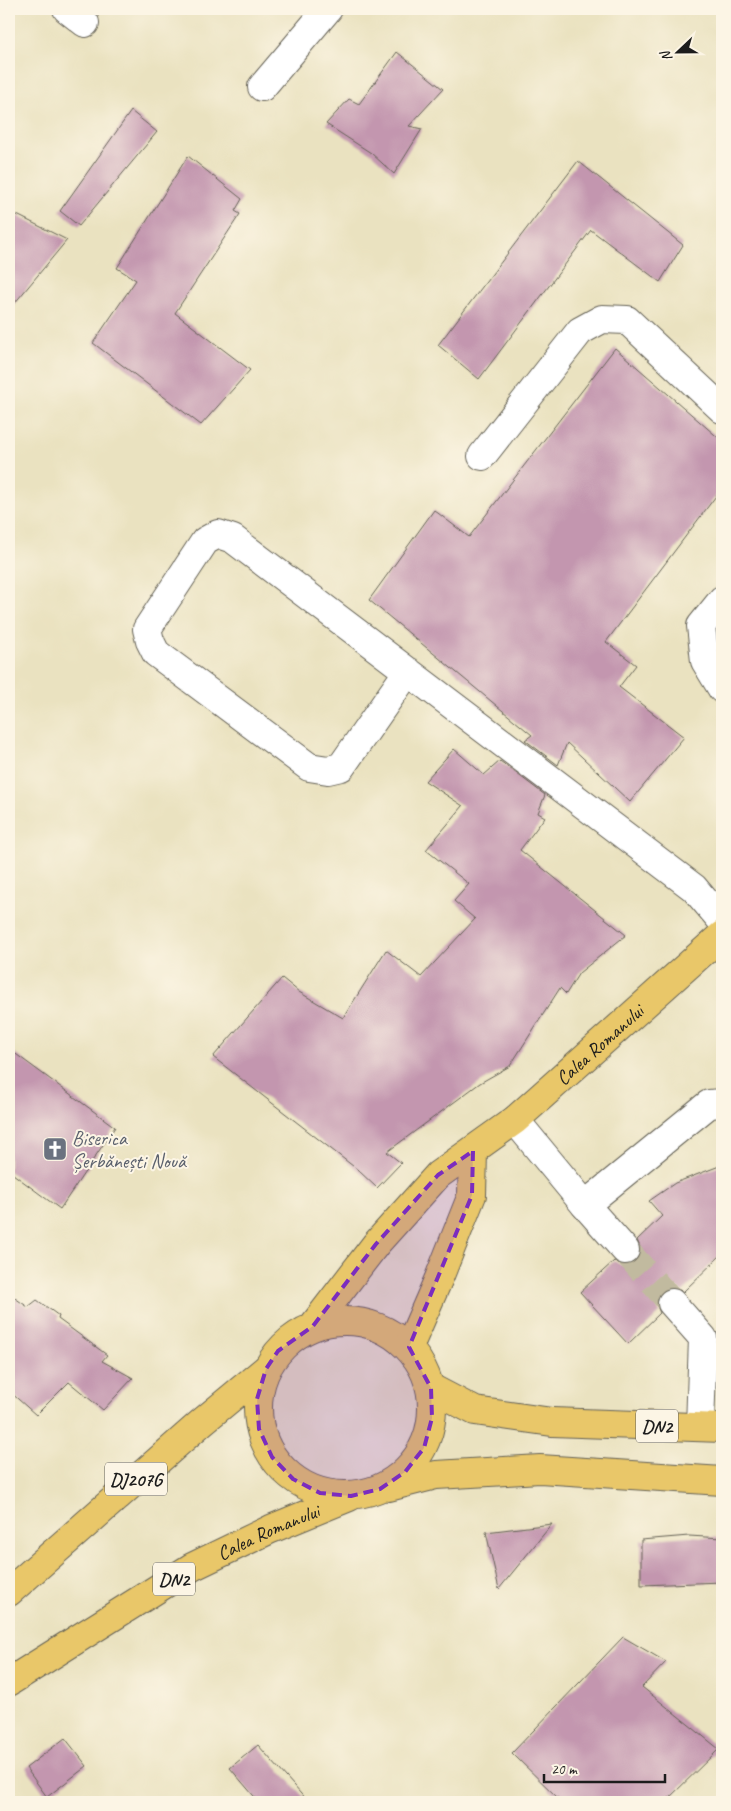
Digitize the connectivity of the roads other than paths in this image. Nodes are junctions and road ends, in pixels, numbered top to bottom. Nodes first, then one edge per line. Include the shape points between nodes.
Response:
1 (328, 9) edge
2 (262, 87) dead end
3 (722, 409) edge
4 (482, 456) dead end
5 (722, 600) edge
6 (408, 671) junction
7 (722, 689) edge
8 (722, 921) edge
9 (722, 935) edge
10 (722, 1102) edge
11 (515, 1120) junction
12 (473, 1151) junction
13 (585, 1205) junction
14 (625, 1250) tunnel mouth
15 (672, 1303) tunnel mouth
16 (313, 1326) junction
17 (713, 1336) edge
18 (409, 1348) junction
19 (266, 1369) junction
20 (430, 1388) junction
21 (711, 1428) edge
22 (722, 1481) edge
23 (380, 1489) junction
24 (351, 1496) junction
25 (9, 1592) edge
26 (9, 1682) edge

1 - 2 street
3 - 4 street via 627,320 602,319 580,330
5 - 7 street via 701,626 705,661
6 - 6 street via 341,767 328,770 309,768 156,653 147,629 205,541 218,534 233,539
6 - 8 street via 694,888
9 - 11 main road, Calea Romanului
10 - 13 street via 709,1104
11 - 12 main road, Calea Romanului
11 - 13 street
12 - 16 main road, Calea Romanului via 438,1175 376,1244
12 - 18 main road via 472,1195
13 - 14 street
15 - 17 street
16 - 18 main road via 338,1320 364,1323 388,1332
16 - 19 main road via 283,1346
17 - 21 street
18 - 20 main road via 422,1366
19 - 24 main road via 258,1398 259,1429 272,1457 293,1479 320,1493
19 - 25 main road, DJ207G
20 - 21 main road, DN2 via 475,1411 552,1422
20 - 23 main road via 432,1418 424,1448 405,1472
22 - 23 main road via 540,1469 436,1476
23 - 24 main road
24 - 26 main road, Calea Romanului / DN2 via 192,1567

